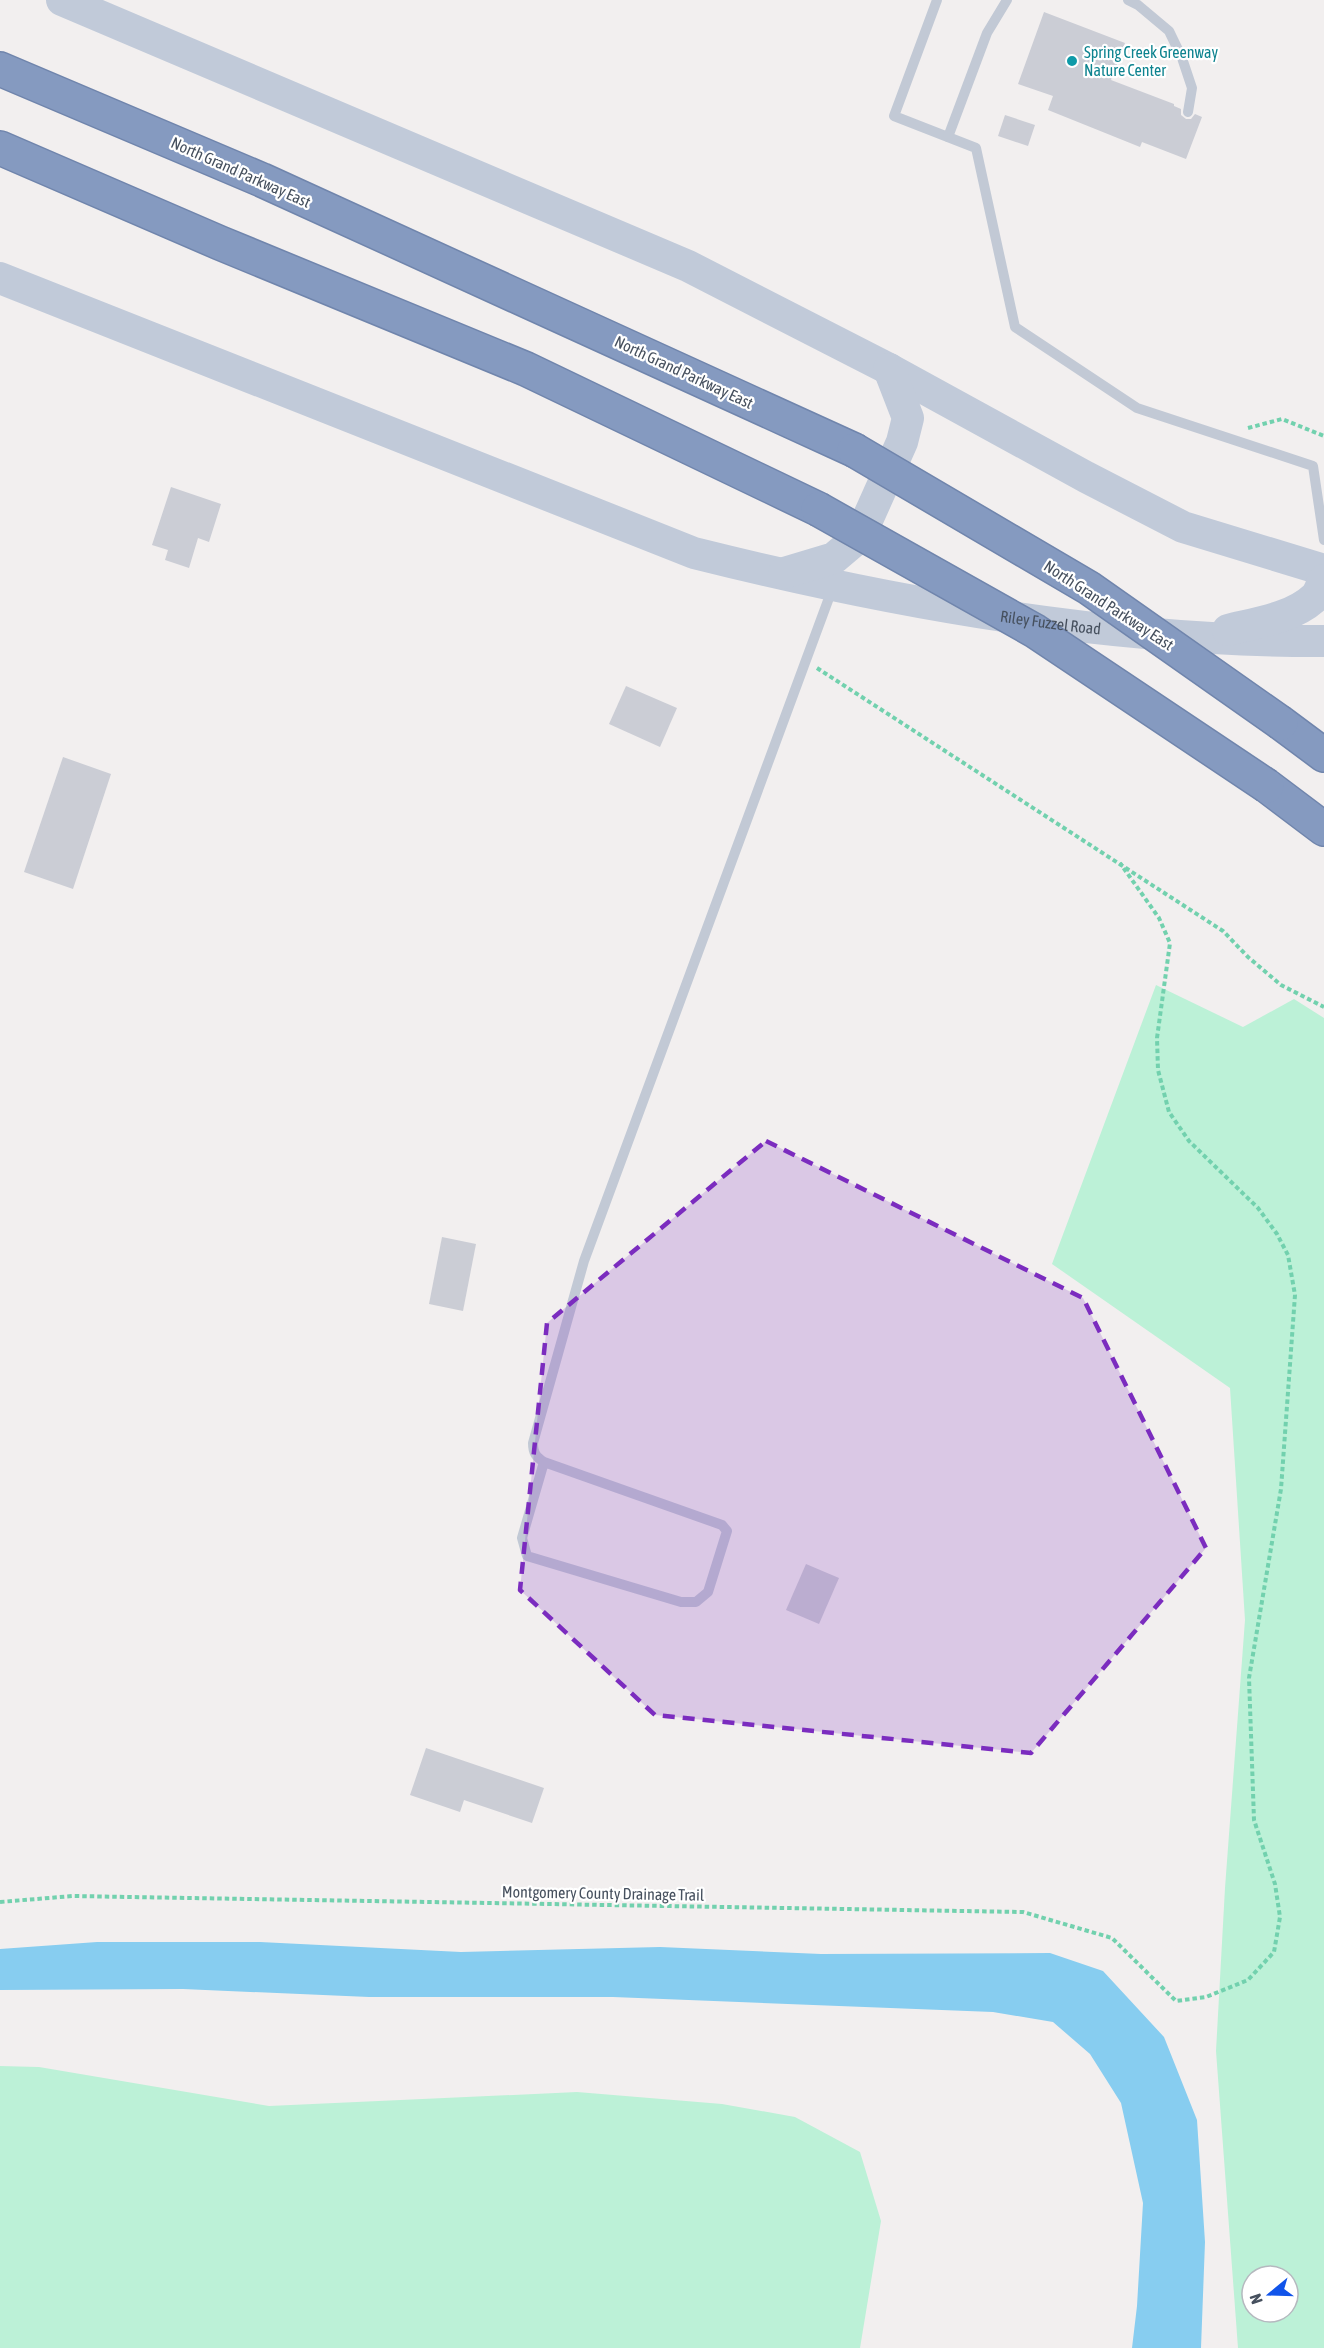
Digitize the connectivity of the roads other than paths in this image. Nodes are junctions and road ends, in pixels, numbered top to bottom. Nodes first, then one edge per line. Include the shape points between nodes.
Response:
1 (62, 0) edge
2 (937, 0) edge
3 (1128, 0) edge
4 (1005, 1) edge
5 (0, 52) edge
6 (0, 69) edge
7 (1188, 112) dead end
8 (113, 116) junction
9 (948, 136) junction
10 (0, 148) edge
11 (0, 278) edge
12 (889, 369) junction
13 (1324, 540) edge
14 (1324, 570) edge
15 (780, 574) junction
16 (1324, 580) edge
17 (834, 584) junction
18 (1176, 637) junction
19 (1324, 641) edge
20 (1324, 755) edge
21 (1324, 829) edge
22 (544, 1462) junction

1 - 12 main road via 688,266
2 - 9 lane via 894,116
3 - 7 lane via 1169,31 1192,88
4 - 9 lane via 987,33
5 - 8 highway
6 - 8 highway, North Grand Parkway East
8 - 20 highway, North Grand Parkway East, bridge via 854,450 1089,588
9 - 13 lane via 976,148 1015,327 1137,408 1313,465
10 - 21 highway, bridge via 526,369 818,509 1035,631 1267,786
11 - 15 main road via 694,553
12 - 14 main road via 1183,527
12 - 15 main road via 908,418 902,442 860,536 834,558
15 - 17 main road, Riley Fuzzel Road
16 - 18 main road via 1317,596 1297,609 1246,626
17 - 18 main road, Riley Fuzzel Road via 993,614
17 - 22 lane via 584,1261 533,1443 537,1458
18 - 19 main road, Riley Fuzzel Road
22 - 22 lane via 722,1525 727,1531 708,1592 696,1602 681,1602 527,1556 522,1538

